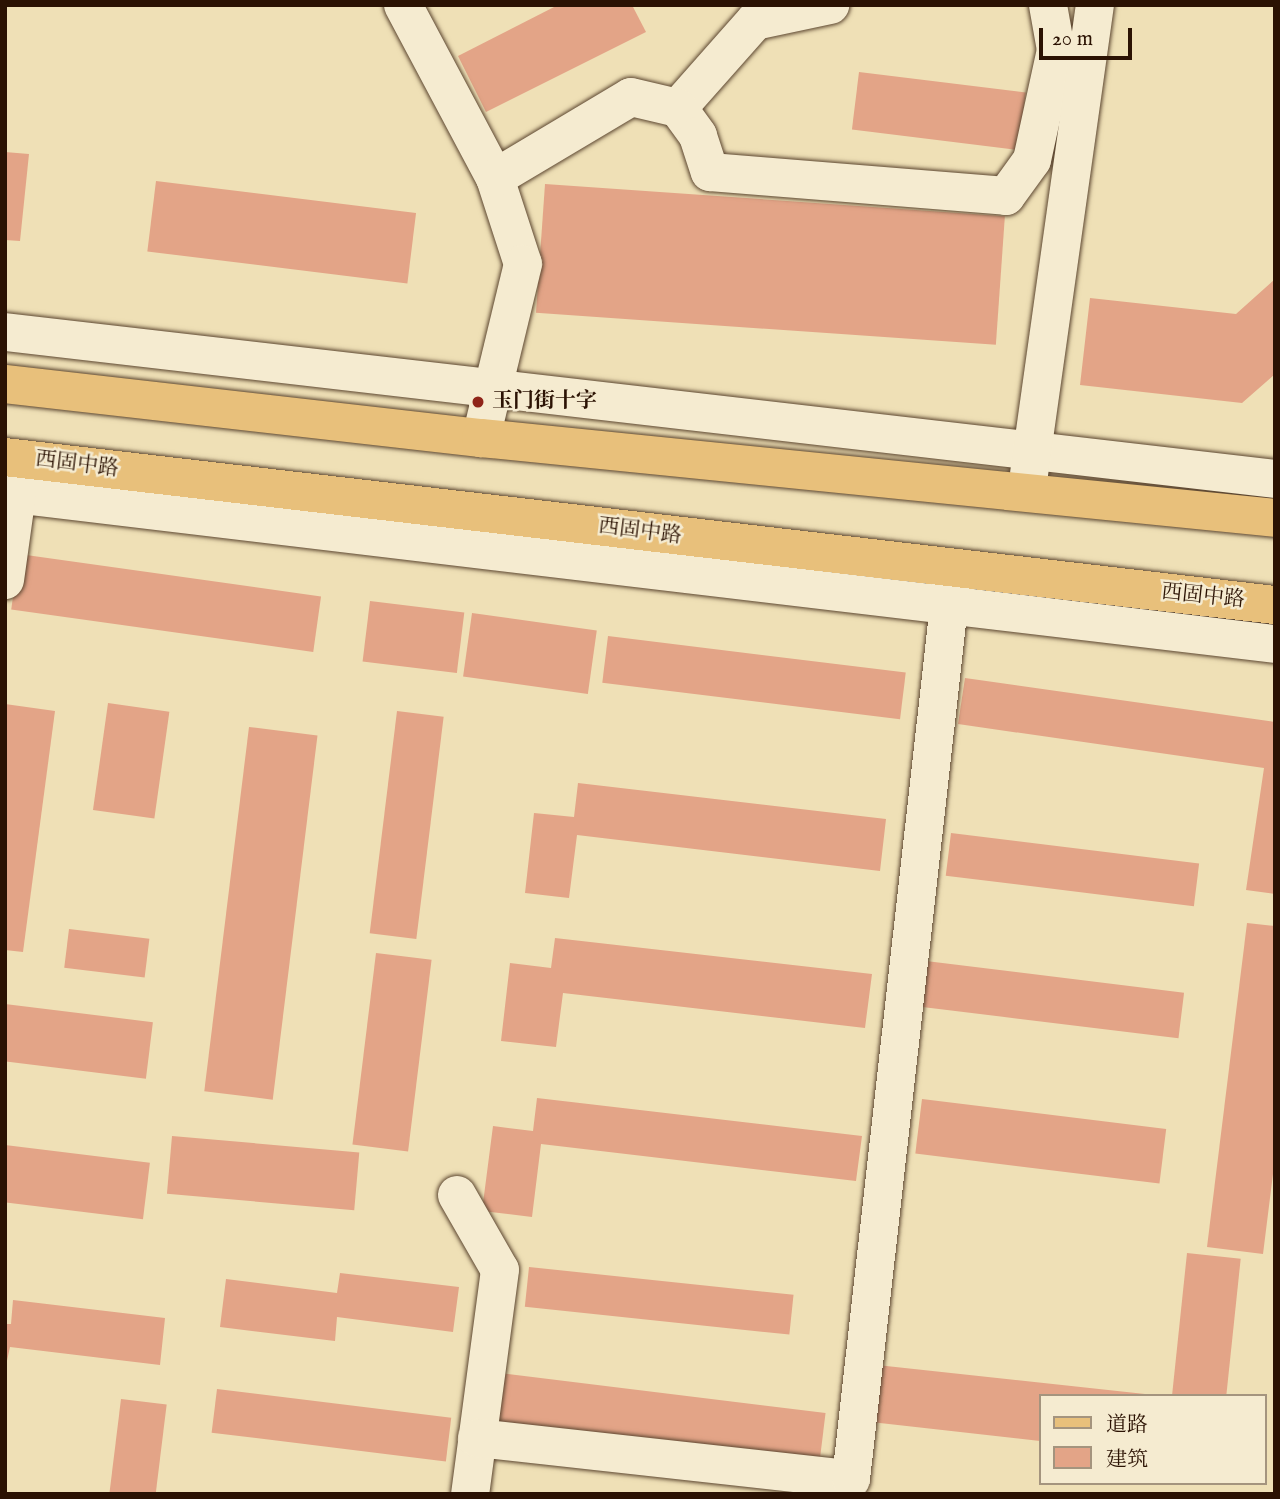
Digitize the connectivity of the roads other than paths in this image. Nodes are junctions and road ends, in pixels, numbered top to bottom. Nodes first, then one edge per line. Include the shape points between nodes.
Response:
1 (404, 5) edge
2 (830, 5) edge
3 (1048, 5) edge
4 (1096, 5) edge
5 (752, 13) edge
6 (678, 108) junction
7 (495, 178) junction
8 (5, 332) edge
9 (5, 384) edge
10 (493, 388) junction
11 (481, 438) junction
12 (1032, 451) junction
13 (5, 457) edge
14 (1275, 479) edge
15 (1026, 493) junction
16 (11, 494) edge
17 (1275, 518) edge
18 (953, 569) junction
19 (5, 580) edge
20 (1275, 605) edge
21 (949, 607) junction
22 (1275, 644) edge
23 (457, 1195) dead end
24 (477, 1438) junction
25 (470, 1494) edge

1 - 7 street
2 - 5 street
3 - 6 street via 1056,50 1032,160 1006,196 710,172 698,136
4 - 12 street
5 - 6 street
6 - 7 street via 631,97
7 - 10 street via 523,264
8 - 10 street
9 - 11 main road
10 - 11 street
10 - 12 street
11 - 15 main road
12 - 14 street
12 - 15 street
13 - 18 main road, 西固中路
15 - 17 main road
16 - 19 street
16 - 21 street
18 - 20 main road, 西固中路
18 - 21 street
21 - 22 street
21 - 24 street via 851,1479
23 - 24 street via 500,1270
24 - 25 street

